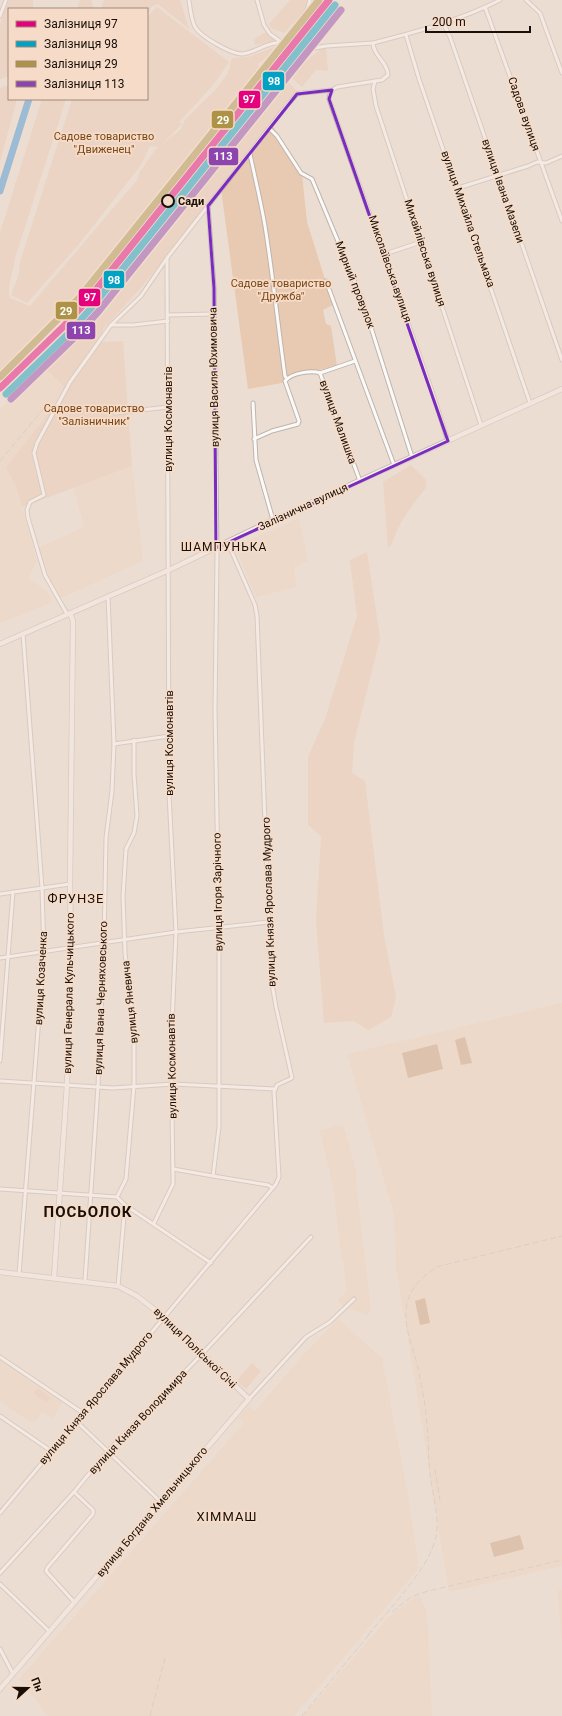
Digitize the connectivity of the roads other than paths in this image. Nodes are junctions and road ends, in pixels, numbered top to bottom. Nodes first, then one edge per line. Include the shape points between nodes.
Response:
1 (6, 0) edge
2 (188, 0) edge
3 (257, 0) edge
4 (310, 0) edge
5 (500, 0) edge
6 (526, 0) edge
7 (485, 7) junction
8 (0, 16) edge
9 (443, 22) junction
10 (406, 35) junction
11 (282, 42) junction
12 (373, 43) junction
13 (562, 73) edge
14 (375, 81) junction
15 (332, 90) junction
16 (270, 129) junction
17 (250, 154) junction
18 (562, 156) edge
19 (541, 161) junction
20 (498, 175) junction
21 (458, 188) junction
22 (208, 206) junction
23 (562, 221) edge
24 (421, 242) junction
25 (385, 254) junction
26 (167, 258) junction
27 (326, 281) dead end
28 (213, 314) junction
29 (168, 315) junction
30 (168, 320) junction
31 (111, 325) junction
32 (562, 360) edge
33 (355, 361) junction
34 (320, 373) junction
35 (287, 378) junction
36 (562, 389) edge
37 (253, 403) dead end
38 (530, 404) junction
39 (168, 407) junction
40 (115, 413) dead end
41 (482, 425) junction
42 (254, 439) junction
43 (448, 440) junction
44 (412, 457) junction
45 (394, 465) junction
46 (360, 481) junction
47 (272, 520) junction
48 (228, 543) junction
49 (216, 548) junction
50 (169, 570) junction
51 (108, 596) junction
52 (68, 613) junction
53 (23, 634) junction
54 (0, 644) edge
55 (169, 736) junction
56 (134, 740) junction
57 (114, 744) junction
58 (70, 884) junction
59 (42, 888) junction
60 (13, 892) junction
61 (0, 894) edge
62 (269, 922) junction
63 (219, 926) junction
64 (176, 932) junction
65 (124, 940) junction
66 (104, 943) junction
67 (71, 948) junction
68 (44, 952) junction
69 (8, 957) junction
70 (0, 958) edge
71 (0, 1061) edge
72 (0, 1081) edge
73 (34, 1083) junction
74 (173, 1084) junction
75 (67, 1085) junction
76 (98, 1086) junction
77 (134, 1086) junction
78 (219, 1086) junction
79 (275, 1089) junction
80 (173, 1169) junction
81 (213, 1176) junction
82 (273, 1188) junction
83 (0, 1189) edge
84 (24, 1191) junction
85 (59, 1193) junction
86 (91, 1195) junction
87 (117, 1197) junction
88 (124, 1205) junction
89 (154, 1223) junction
90 (311, 1237) dead end
91 (211, 1263) junction
92 (0, 1272) edge
93 (19, 1274) junction
94 (54, 1278) junction
95 (85, 1281) junction
96 (118, 1286) junction
97 (354, 1299) dead end
98 (164, 1317) junction
99 (201, 1355) junction
100 (0, 1357) edge
101 (248, 1399) junction
102 (83, 1412) junction
103 (0, 1416) edge
104 (76, 1421) junction
105 (51, 1451) junction
106 (107, 1452) junction
107 (74, 1492) junction
108 (161, 1502) junction
109 (0, 1513) edge
110 (0, 1573) edge
111 (0, 1584) edge
112 (75, 1603) junction
113 (49, 1631) junction
114 (0, 1648) edge
115 (13, 1674) junction
116 (0, 1689) edge

1 - 8 street
2 - 11 street via 195,27 203,35 232,52 241,54 268,44
3 - 11 street via 264,25 270,34
4 - 11 street via 307,10
5 - 7 street
6 - 13 street via 540,13
7 - 9 street
7 - 19 street, Садова вулиця
9 - 10 street
9 - 20 street, вулиця Івана Мазепи
10 - 12 street
10 - 21 street, вулиця Михайла Стельмаха
11 - 12 street via 295,52 326,46
12 - 14 street via 375,52 388,71 386,78
14 - 15 street
14 - 24 street, Михайлівська вулиця via 374,97
15 - 16 street via 297,94
15 - 25 street, Миколаївська вулиця via 330,99
16 - 17 street
16 - 44 street, Мирний провулок via 301,173 312,179 362,299
17 - 22 street
17 - 35 street via 265,226 274,281 276,317
18 - 19 street via 546,162
19 - 20 street
19 - 23 street, Садова вулиця
20 - 21 street
20 - 32 street, вулиця Івана Мазепи
21 - 38 street, вулиця Михайла Стельмаха
22 - 26 street
22 - 28 street, вулиця Василя Юхимовича via 214,288
24 - 25 street
24 - 41 street, Михайлівська вулиця
25 - 43 street, Миколаївська вулиця
26 - 29 street, вулиця Космонавтів
26 - 31 street via 141,296
27 - 33 street
28 - 29 street
28 - 49 street, вулиця Василя Юхимовича
29 - 30 street, вулиця Космонавтів
30 - 31 street
30 - 39 street, вулиця Космонавтів
31 - 52 street via 70,382 34,453 44,495 30,502 28,518 45,575
33 - 34 street
33 - 45 street
34 - 35 street, вулиця Малишка via 310,372
34 - 46 street, вулиця Малишка
35 - 42 street via 286,385 298,424
36 - 38 street, Залізнична вулиця
37 - 42 street
38 - 41 street, Залізнична вулиця
39 - 40 street
39 - 50 street, вулиця Космонавтів
41 - 43 street, Залізнична вулиця
42 - 47 street via 256,460
43 - 44 street, Залізнична вулиця
44 - 45 street, Залізнична вулиця
45 - 46 street, Залізнична вулиця
46 - 47 street, Залізнична вулиця
47 - 48 street, Залізнична вулиця
48 - 49 street, Залізнична вулиця
48 - 62 street, вулиця Князя Ярослава Мудрого via 255,605 257,616
49 - 50 street, Залізнична вулиця
49 - 63 street, вулиця Ігоря Зарічного via 215,710
50 - 51 street, Залізнична вулиця
50 - 55 street, вулиця Космонавтів
51 - 52 street, Залізнична вулиця
51 - 57 street, вулиця Івана Черняховського
52 - 53 street, Залізнична вулиця
52 - 58 street, вулиця Генерала Кульчицького via 73,621
53 - 54 street, Залізнична вулиця
53 - 59 street, вулиця Козаченка
55 - 56 street
55 - 64 street, вулиця Космонавтів via 169,794
56 - 57 street
56 - 65 street, вулиця Яневича via 137,816 124,861
57 - 66 street, вулиця Івана Черняховського via 106,838
58 - 59 street
58 - 67 street, вулиця Генерала Кульчицького
59 - 60 street
59 - 68 street, вулиця Козаченка
60 - 61 street
60 - 69 street
62 - 63 street
62 - 79 street, вулиця Князя Ярослава Мудрого via 272,993 292,1078 282,1082
63 - 64 street
63 - 78 street, вулиця Ігоря Зарічного
64 - 65 street
64 - 74 street, вулиця Космонавтів via 172,1007
65 - 66 street
65 - 77 street, вулиця Яневича via 134,1024
66 - 67 street
66 - 76 street, вулиця Івана Черняховського
67 - 68 street
67 - 75 street, вулиця Генерала Кульчицького
68 - 69 street
68 - 73 street, вулиця Козаченка
69 - 70 street
69 - 71 street
72 - 73 street
73 - 75 street
73 - 84 street, вулиця Козаченка
74 - 77 street
74 - 78 street
74 - 80 street, вулиця Космонавтів
75 - 76 street
75 - 85 street, вулиця Генерала Кульчицького
76 - 77 street
76 - 86 street, вулиця Івана Черняховського
77 - 87 street, вулиця Яневича via 126,1179
78 - 79 street
78 - 81 street, вулиця Ігоря Зарічного via 219,1126
79 - 82 street, вулиця Князя Ярослава Мудрого via 280,1172
80 - 81 street
80 - 89 street, вулиця Космонавтів via 173,1184
81 - 82 street
82 - 91 street, вулиця Князя Ярослава Мудрого
83 - 84 street
84 - 85 street
84 - 93 street, вулиця Козаченка
85 - 86 street
85 - 94 street, вулиця Генерала Кульчицького
86 - 87 street
86 - 95 street, вулиця Івана Черняховського
87 - 88 street
88 - 89 street
88 - 96 street
89 - 91 street
90 - 99 street, вулиця Князя Володимира
91 - 98 street, вулиця Князя Ярослава Мудрого
92 - 93 street, вулиця Поліської Січі
93 - 94 street, вулиця Поліської Січі
94 - 95 street, вулиця Поліської Січі
95 - 96 street, вулиця Поліської Січі
96 - 98 street, вулиця Поліської Січі via 137,1296
97 - 101 street, вулиця Богдана Хмельницького via 330,1322 306,1337
98 - 99 street, вулиця Поліської Січі
98 - 102 street, вулиця Князя Ярослава Мудрого
99 - 101 street, вулиця Поліської Січі
99 - 106 street, вулиця Князя Володимира
100 - 102 street
101 - 108 street, вулиця Богдана Хмельницького
102 - 104 street, вулиця Князя Ярослава Мудрого
103 - 105 street
104 - 105 street, вулиця Князя Ярослава Мудрого
104 - 106 street
105 - 109 street, вулиця Князя Ярослава Мудрого
106 - 107 street, вулиця Князя Володимира
106 - 108 street
107 - 110 street, вулиця Князя Володимира
107 - 112 street via 93,1514 46,1571
108 - 112 street, вулиця Богдана Хмельницького
111 - 113 street
112 - 113 street, вулиця Богдана Хмельницького
113 - 115 street, вулиця Богдана Хмельницького
114 - 115 street
115 - 116 street, вулиця Богдана Хмельницького

